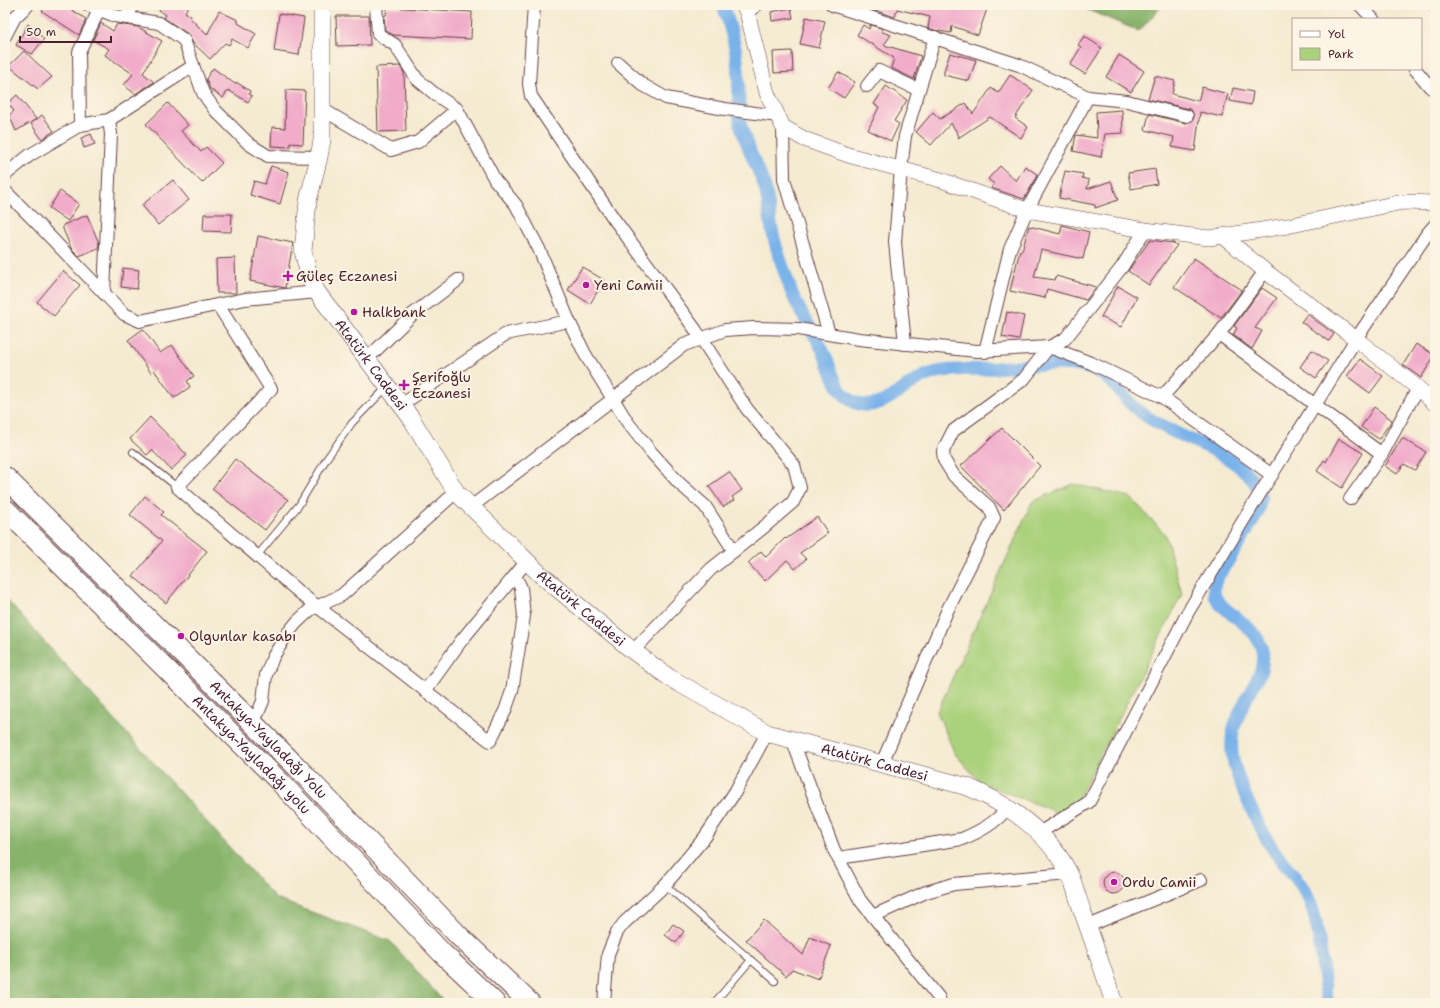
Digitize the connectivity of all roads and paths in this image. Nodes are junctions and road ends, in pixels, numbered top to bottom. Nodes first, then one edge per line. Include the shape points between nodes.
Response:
1 (28, 5) edge
2 (133, 5) edge
3 (322, 5) edge
4 (376, 5) edge
5 (534, 5) edge
6 (832, 5) edge
7 (1360, 5) edge
8 (93, 7) edge
9 (749, 7) edge
10 (127, 18) junction
11 (1372, 18) edge
12 (5, 36) edge
13 (935, 37) junction
14 (618, 64) dead end
15 (193, 66) junction
16 (1416, 70) edge
17 (867, 86) dead end
18 (919, 90) junction
19 (1435, 90) edge
20 (1088, 97) junction
21 (322, 109) junction
22 (457, 109) junction
23 (1186, 116) dead end
24 (109, 120) junction
25 (780, 121) junction
26 (80, 125) junction
27 (320, 157) junction
28 (901, 169) junction
29 (5, 175) edge
30 (5, 192) edge
31 (1435, 203) edge
32 (1027, 210) junction
33 (1145, 230) junction
34 (1432, 234) edge
35 (1223, 236) junction
36 (1265, 271) junction
37 (458, 280) dead end
38 (317, 292) junction
39 (104, 293) junction
40 (218, 305) junction
41 (569, 321) junction
42 (825, 333) junction
43 (1219, 334) junction
44 (701, 338) junction
45 (1356, 339) junction
46 (905, 344) junction
47 (1049, 347) junction
48 (985, 352) junction
49 (367, 359) junction
50 (387, 387) junction
51 (1418, 388) junction
52 (1162, 397) junction
53 (613, 399) junction
54 (1435, 404) edge
55 (401, 405) junction
56 (1316, 405) junction
57 (133, 452) dead end
58 (1382, 454) junction
59 (1272, 475) junction
60 (5, 477) edge
61 (177, 487) junction
62 (456, 492) junction
63 (1350, 499) dead end
64 (471, 507) junction
65 (5, 509) edge
66 (734, 551) junction
67 (257, 556) junction
68 (527, 561) junction
69 (514, 576) junction
70 (319, 607) junction
71 (633, 651) junction
72 (425, 691) junction
73 (252, 722) junction
74 (767, 733) junction
75 (792, 739) junction
76 (882, 763) junction
77 (1008, 808) junction
78 (1039, 833) junction
79 (838, 858) junction
80 (1069, 874) junction
81 (1201, 880) dead end
82 (666, 885) junction
83 (873, 916) junction
84 (1088, 926) junction
85 (442, 953) junction
86 (751, 960) junction
87 (775, 981) dead end
88 (488, 1003) edge
89 (495, 1003) edge
90 (530, 1003) edge
91 (604, 1003) edge
92 (714, 1003) edge
93 (940, 1003) edge
94 (1114, 1003) edge

1 - 12 street via 15,18
2 - 10 street
3 - 21 main road, Atatürk Caddesi
4 - 22 street via 378,34 395,45 417,79
5 - 44 street via 529,84 531,96 614,219
6 - 13 street
7 - 11 street
8 - 10 street
8 - 26 street via 79,52
9 - 25 street via 767,93
10 - 15 street via 159,24 184,40
13 - 18 street
13 - 20 street via 1019,65
14 - 25 street via 643,85 666,98 751,112
15 - 24 street
15 - 27 street via 203,93 215,110 249,144 268,156
16 - 19 street
17 - 18 street via 879,71
18 - 28 street via 905,136
20 - 23 street via 1127,101
20 - 32 street
21 - 22 street via 391,150 418,142
21 - 27 main road, Atatürk Caddesi
22 - 41 street via 495,180 516,205 539,249
24 - 26 street
24 - 39 street via 111,134
25 - 28 street via 804,139
25 - 42 street via 784,179
26 - 29 street via 30,155
27 - 38 main road, Atatürk Caddesi via 308,201 303,251 310,279
28 - 32 street
28 - 46 street via 895,242
30 - 39 street
31 - 35 street via 1403,202 1287,226
32 - 33 street
32 - 48 street via 1010,248
33 - 35 street via 1208,238
33 - 47 street via 1122,267 1065,339
34 - 45 street
35 - 36 street
36 - 43 street
36 - 45 street
37 - 49 street via 413,314
38 - 40 street via 245,299
38 - 49 main road, Atatürk Caddesi
39 - 40 street via 124,314 140,321
40 - 61 street via 271,389
41 - 53 street via 585,354
41 - 55 street via 506,334
42 - 44 street via 798,329 754,328 725,330
42 - 46 street
43 - 52 street
43 - 56 street
44 - 53 street via 684,345
44 - 66 street via 747,409 794,465 800,488 793,502
45 - 51 street
45 - 56 street
46 - 48 street
47 - 48 street
47 - 52 street
47 - 76 street via 1024,379 953,432 943,451 944,460 954,476 989,507 994,518 948,609
49 - 50 main road, Atatürk Caddesi
50 - 55 main road, Atatürk Caddesi
50 - 67 lane via 352,423 299,505
51 - 54 street
51 - 58 street
52 - 59 street
53 - 64 street
53 - 66 street via 652,454 705,506
55 - 62 main road, Atatürk Caddesi
56 - 58 street
56 - 59 street
57 - 61 lane
58 - 63 street
59 - 78 street via 1188,612 1089,802
60 - 73 highway, Antakya-Yayladağı Yolu
61 - 67 street
62 - 64 main road, Atatürk Caddesi
62 - 70 street via 342,595
64 - 68 main road, Atatürk Caddesi
65 - 85 highway, Antakya-Yayladağı yolu via 280,782
66 - 71 street via 711,569
67 - 70 street
68 - 69 street
68 - 71 main road, Atatürk Caddesi
69 - 72 street via 461,641
69 - 72 street via 521,588 524,616 512,691 490,742
70 - 72 street
70 - 73 street via 310,610 297,622 272,657 266,675 263,701
71 - 74 main road, Atatürk Caddesi via 670,678
73 - 90 highway, Antakya-Yayladağı Yolu via 459,936
74 - 75 main road, Atatürk Caddesi
74 - 82 street via 721,815
75 - 76 main road, Atatürk Caddesi
75 - 79 street
76 - 77 main road, Atatürk Caddesi via 968,787
77 - 78 main road, Atatürk Caddesi
77 - 79 street via 991,825 962,839
78 - 80 main road, Atatürk Caddesi via 1060,858
79 - 83 street via 860,900
80 - 83 street via 954,884 926,892
80 - 84 main road, Atatürk Caddesi
81 - 84 street
82 - 86 lane
82 - 91 street via 624,923 612,942 608,954
83 - 93 street
84 - 94 main road, Atatürk Caddesi
85 - 88 street
85 - 89 highway, Antakya-Yayladağı yolu
86 - 87 lane
86 - 92 lane

